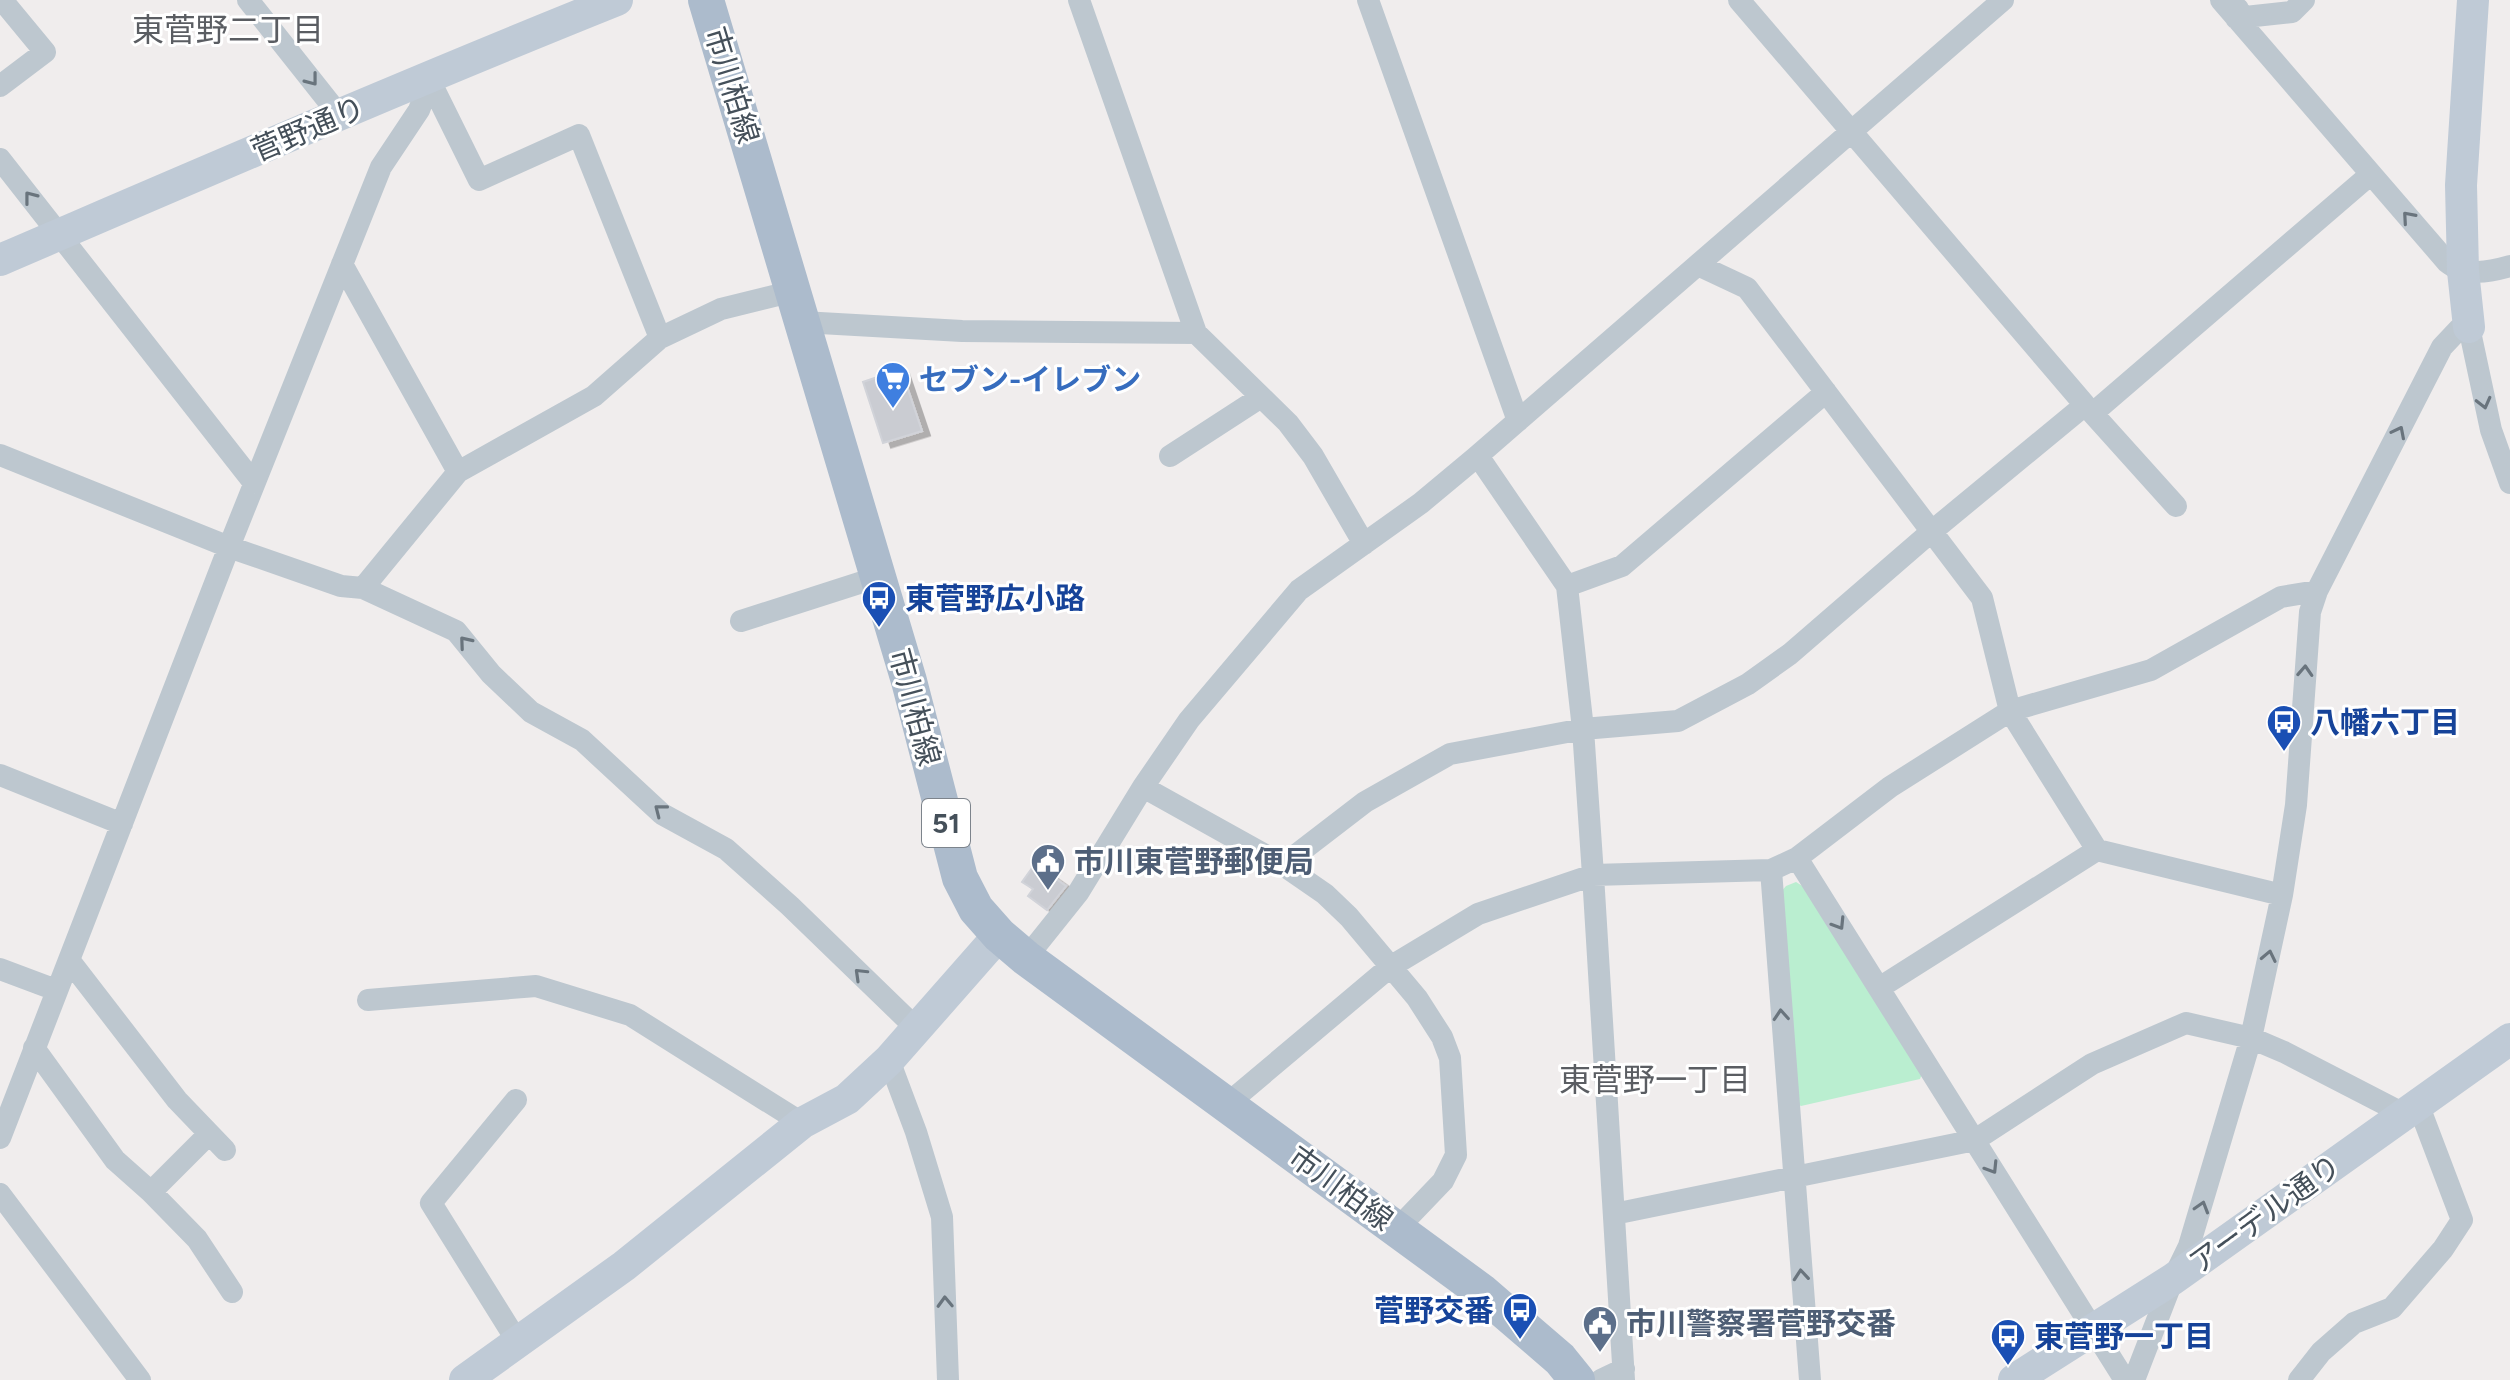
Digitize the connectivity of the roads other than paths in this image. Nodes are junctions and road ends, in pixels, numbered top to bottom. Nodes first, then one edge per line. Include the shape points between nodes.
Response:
1 (2, 0) edge
2 (248, 0) edge
3 (617, 0) edge
4 (706, 0) edge
5 (1079, 0) edge
6 (1368, 0) edge
7 (1739, 0) edge
8 (2003, 0) edge
9 (2221, 0) edge
10 (2304, 0) edge
11 (2473, 0) edge
12 (2238, 9) edge
13 (432, 77) junction
14 (0, 86) edge
15 (340, 116) junction
16 (1853, 131) junction
17 (0, 159) edge
18 (2371, 174) junction
19 (59, 234) junction
20 (0, 260) edge
21 (342, 264) junction
22 (1698, 265) junction
23 (2510, 266) edge
24 (2463, 271) junction
25 (798, 306) junction
26 (2469, 327) junction
27 (1196, 333) junction
28 (660, 338) junction
29 (1826, 392) junction
30 (1261, 397) junction
31 (2089, 409) junction
32 (1518, 421) junction
33 (0, 455) edge
34 (1170, 456) dead end
35 (1478, 456) junction
36 (458, 472) junction
37 (254, 483) junction
38 (2510, 483) edge
39 (2176, 506) dead end
40 (1931, 532) junction
41 (1364, 544) junction
42 (229, 547) junction
43 (878, 577) junction
44 (1567, 586) junction
45 (363, 588) junction
46 (2317, 591) junction
47 (741, 621) dead end
48 (2010, 711) junction
49 (1583, 729) junction
50 (0, 775) edge
51 (1143, 787) junction
52 (122, 824) junction
53 (2097, 850) junction
54 (1797, 858) junction
55 (1283, 865) junction
56 (1771, 870) junction
57 (1593, 875) junction
58 (2282, 895) junction
59 (999, 935) junction
60 (1026, 958) junction
61 (69, 960) junction
62 (1390, 967) junction
63 (0, 969) edge
64 (1879, 988) junction
65 (56, 990) junction
66 (368, 1000) dead end
67 (916, 1028) junction
68 (2251, 1038) junction
69 (2510, 1039) edge
70 (34, 1048) junction
71 (889, 1060) junction
72 (8, 1090) edge
73 (516, 1100) dead end
74 (1226, 1105) junction
75 (2411, 1109) junction
76 (802, 1123) junction
77 (0, 1138) edge
78 (1975, 1140) junction
79 (1793, 1178) junction
80 (151, 1192) junction
81 (0, 1194) edge
82 (1614, 1214) junction
83 (1397, 1229) junction
84 (2173, 1279) junction
85 (232, 1292) dead end
86 (2095, 1331) junction
87 (517, 1341) junction
88 (1624, 1374) edge
89 (1579, 1379) edge
90 (140, 1380) edge
91 (465, 1380) edge
92 (948, 1380) edge
93 (1810, 1380) edge
94 (2014, 1380) edge
95 (2128, 1380) edge
96 (2134, 1380) edge
97 (2299, 1380) edge

1 - 14 street via 45,52
2 -> 15 street
3 - 13 street, 菅野通り
4 - 25 main road, 市川柏線 / 51
5 - 27 street
6 - 32 street
7 - 16 street
8 - 16 street
9 - 12 street
10 - 12 street via 2292,12
11 - 24 street via 2461,185
12 - 18 street
13 - 15 street, 菅野通り
13 - 21 street via 419,110 381,167
13 - 28 street via 479,180 579,135
15 - 19 street, 菅野通り
16 - 22 street
16 - 31 street
19 -> 17 street
24 -> 18 street via 2447,262
18 - 31 street
19 - 20 street, 菅野通り
19 - 37 street
21 - 36 street
21 - 37 street
22 - 29 street via 1747,288
22 - 32 street
23 - 24 street
24 - 26 street
25 - 27 street via 962,331
25 - 28 street via 721,309
25 - 43 main road, 市川柏線 / 51
26 -> 38 street via 2491,430
46 -> 26 street via 2442,347 2459,329
27 - 30 street
28 - 36 street via 594,396
29 - 40 street
29 - 44 street via 1622,566
30 - 34 street
30 - 41 street via 1313,456
31 - 39 street
31 - 40 street
32 - 35 street
33 - 42 street
35 - 41 street
35 - 44 street
36 - 45 street
37 - 42 street
40 - 48 street via 1982,598
40 - 49 street via 1748,684 1678,721
41 - 51 street via 1299,590 1195,713
42 - 45 street via 341,586
42 - 52 street
43 - 47 street
43 - 59 main road, 市川柏線 / 51 via 960,878 976,909
44 - 49 street
67 -> 45 street via 726,849 662,814 582,740 531,712 456,631
46 - 48 street via 2281,597 2151,670
58 -> 46 street via 2296,805 2310,612
48 - 53 street
48 - 54 street via 1890,787
49 - 55 street via 1450,754 1365,802
49 - 57 street
50 - 52 street
51 - 55 street
51 - 60 street via 1078,893
52 - 61 street
53 - 58 street
53 - 64 street
54 - 56 street
54 -> 64 street
55 - 62 street via 1325,894
56 - 57 street
79 -> 56 street
57 - 62 street via 1478,914
57 - 82 street
68 -> 58 street
59 - 60 main road, 市川柏線 / 51
59 - 67 street
60 - 74 main road, 市川柏線 / 51
61 - 65 street
61 - 80 street via 177,1100 217,1142
62 - 74 street
62 - 83 street via 1417,998 1450,1058 1456,1155 1443,1181
63 - 65 street
64 - 78 street
65 - 70 street
66 - 76 street via 536,986 630,1015
67 - 71 street
68 - 75 street
68 - 78 street via 2186,1023 2092,1064
84 -> 68 street via 2199,1216
69 - 75 street, アーデル通り
70 - 72 street
70 - 80 street via 115,1160
71 - 76 street via 847,1099
92 -> 71 street via 942,1217
72 - 77 street
73 - 87 street via 431,1203
74 - 83 main road, 市川柏線 / 51
75 - 84 street, アーデル通り
75 - 97 street via 2462,1220 2392,1308 2354,1323
76 - 87 street via 624,1266
78 - 79 street
78 -> 86 street
79 - 82 street
93 -> 79 street
80 - 85 street via 197,1239
81 - 90 street
82 - 88 street
83 - 89 main road, 市川柏線 / 51 via 1481,1291
84 - 86 street, アーデル通り
84 - 96 street
86 - 94 street, アーデル通り
86 - 95 street
87 - 91 street
88 - 89 street

